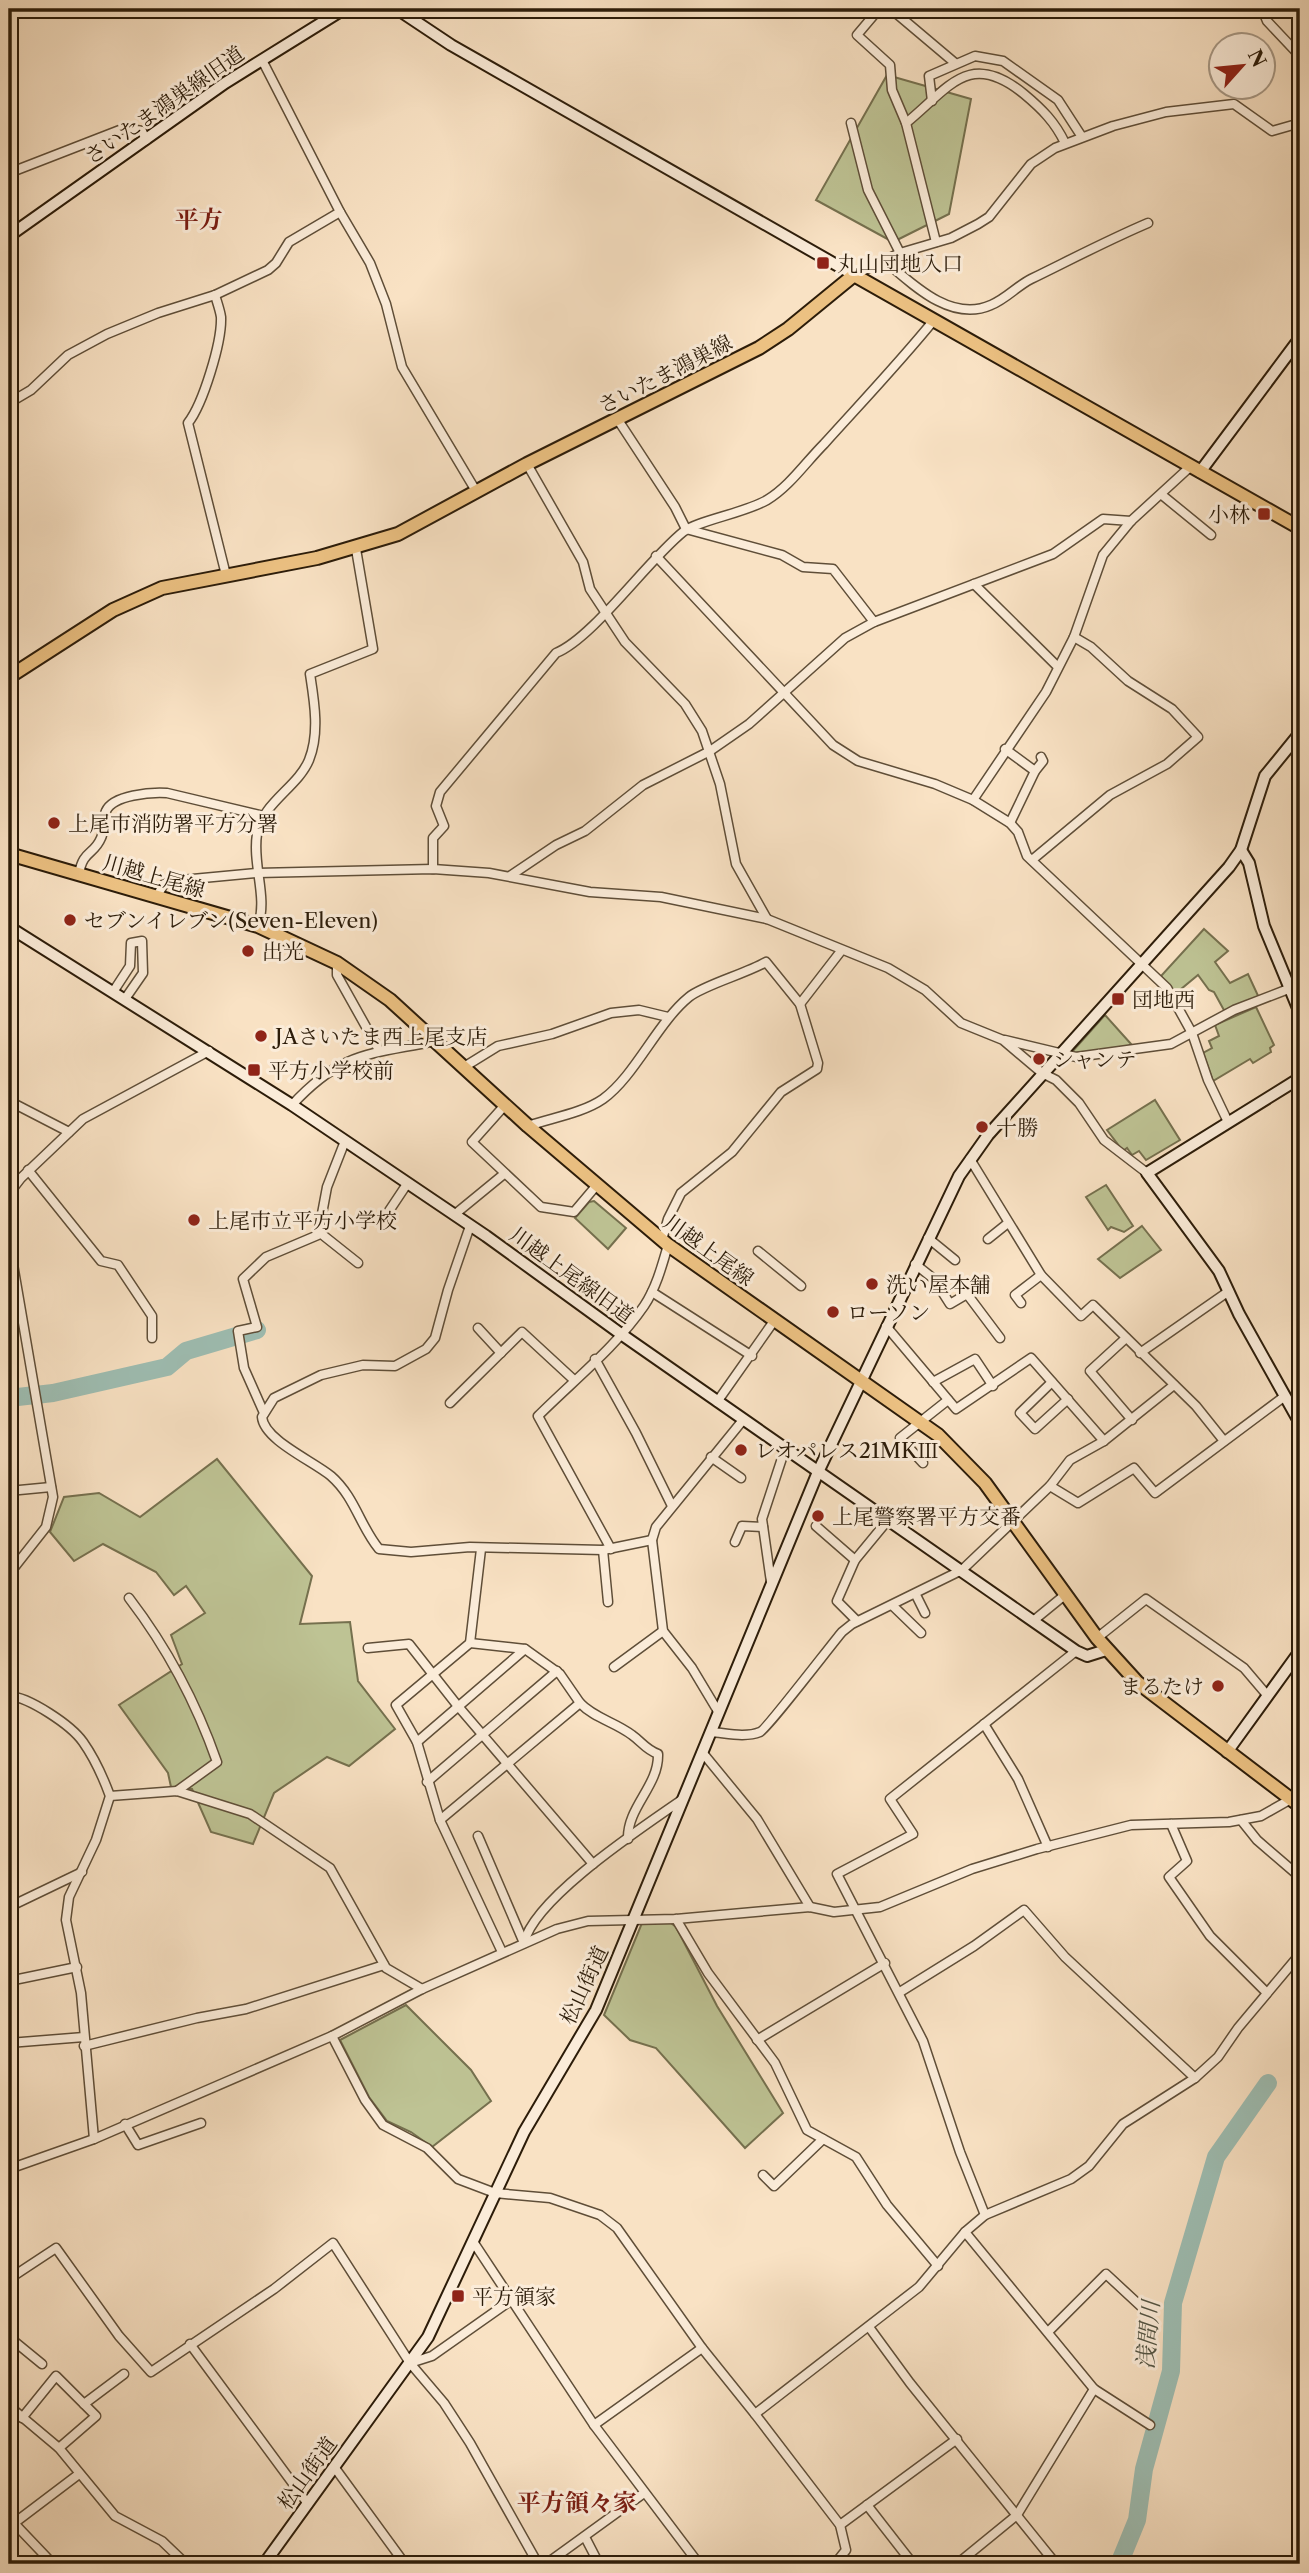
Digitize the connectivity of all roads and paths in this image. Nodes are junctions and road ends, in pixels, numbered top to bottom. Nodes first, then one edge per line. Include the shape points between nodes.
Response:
1 (344, 9) edge
2 (397, 9) edge
3 (879, 9) edge
4 (891, 9) edge
5 (1262, 9) edge
6 (1300, 56) edge
7 (262, 60) junction
8 (955, 63) junction
9 (932, 101) junction
10 (851, 123) dead end
11 (1300, 123) edge
12 (906, 124) junction
13 (1082, 137) junction
14 (146, 140) junction
15 (1065, 144) junction
16 (9, 173) edge
17 (340, 212) junction
18 (1148, 223) dead end
19 (9, 236) edge
20 (936, 242) junction
21 (900, 253) junction
22 (884, 260) junction
23 (854, 275) junction
24 (215, 295) junction
25 (934, 320) junction
26 (1300, 338) edge
27 (9, 403) edge
28 (618, 419) junction
29 (527, 464) junction
30 (1196, 469) junction
31 (476, 491) junction
32 (1162, 495) junction
33 (1131, 521) junction
34 (1300, 528) edge
35 (686, 529) junction
36 (1211, 534) dead end
37 (356, 549) junction
38 (656, 556) junction
39 (226, 575) junction
40 (974, 584) junction
41 (605, 612) junction
42 (874, 622) junction
43 (1074, 637) junction
44 (1058, 667) junction
45 (9, 677) edge
46 (785, 692) junction
47 (1300, 733) edge
48 (1006, 750) junction
49 (710, 751) junction
50 (1041, 757) dead end
51 (1035, 771) junction
52 (973, 800) junction
53 (264, 816) junction
54 (1010, 823) junction
55 (1241, 850) junction
56 (9, 854) edge
57 (1032, 860) junction
58 (433, 869) junction
59 (257, 873) junction
60 (79, 874) junction
61 (510, 876) junction
62 (157, 896) junction
63 (767, 919) junction
64 (258, 926) junction
65 (9, 927) edge
66 (841, 951) junction
67 (1143, 961) junction
68 (337, 963) junction
69 (1290, 988) junction
70 (113, 992) junction
71 (124, 999) junction
72 (800, 1004) junction
73 (1300, 1013) edge
74 (668, 1017) junction
75 (1192, 1033) junction
76 (1003, 1040) junction
77 (436, 1041) junction
78 (379, 1050) junction
79 (209, 1051) junction
80 (1059, 1054) junction
81 (464, 1067) junction
82 (1042, 1073) junction
83 (1300, 1078) edge
84 (9, 1101) edge
85 (292, 1105) junction
86 (506, 1105) junction
87 (1228, 1122) junction
88 (528, 1126) junction
89 (69, 1132) junction
90 (345, 1141) junction
91 (970, 1159) junction
92 (29, 1170) junction
93 (1147, 1173) junction
94 (503, 1174) junction
95 (407, 1184) junction
96 (596, 1186) junction
97 (9, 1209) edge
98 (454, 1214) junction
99 (381, 1223) dead end
100 (1008, 1223) junction
101 (470, 1226) junction
102 (319, 1232) junction
103 (928, 1238) junction
104 (988, 1239) dead end
105 (9, 1241) edge
106 (665, 1242) junction
107 (758, 1251) dead end
108 (955, 1260) dead end
109 (358, 1262) dead end
110 (915, 1264) junction
111 (1041, 1275) junction
112 (801, 1286) dead end
113 (1229, 1291) junction
114 (652, 1292) junction
115 (1021, 1303) dead end
116 (774, 1321) junction
117 (886, 1326) junction
118 (478, 1328) dead end
119 (621, 1334) junction
120 (152, 1338) dead end
121 (1000, 1338) dead end
122 (1126, 1338) junction
123 (501, 1353) junction
124 (1140, 1353) junction
125 (752, 1356) junction
126 (595, 1359) junction
127 (574, 1380) junction
128 (860, 1380) junction
129 (933, 1382) junction
130 (1052, 1382) junction
131 (1174, 1385) junction
132 (993, 1386) junction
133 (1285, 1396) junction
134 (1068, 1399) junction
135 (948, 1400) junction
136 (717, 1402) junction
137 (450, 1403) dead end
138 (264, 1413) junction
139 (743, 1420) junction
140 (1132, 1420) junction
141 (921, 1422) junction
142 (1300, 1423) edge
143 (1104, 1441) junction
144 (1224, 1441) junction
145 (785, 1449) junction
146 (711, 1457) junction
147 (923, 1463) dead end
148 (818, 1472) junction
149 (741, 1478) dead end
150 (1050, 1486) junction
151 (51, 1487) junction
152 (9, 1492) edge
153 (672, 1506) junction
154 (888, 1520) junction
155 (1014, 1520) junction
156 (816, 1526) dead end
157 (763, 1527) junction
158 (652, 1540) junction
159 (735, 1542) dead end
160 (481, 1549) junction
161 (607, 1550) junction
162 (855, 1560) junction
163 (962, 1570) junction
164 (9, 1574) edge
165 (772, 1584) junction
166 (1066, 1594) junction
167 (916, 1595) junction
168 (129, 1598) dead end
169 (608, 1602) dead end
170 (893, 1606) junction
171 (925, 1613) dead end
172 (857, 1621) junction
173 (1033, 1621) junction
174 (663, 1631) junction
175 (921, 1633) dead end
176 (1097, 1638) junction
177 (470, 1643) junction
178 (368, 1648) dead end
179 (525, 1649) junction
180 (1106, 1650) junction
181 (1076, 1651) junction
182 (1300, 1651) edge
183 (614, 1667) dead end
184 (556, 1671) junction
185 (434, 1677) junction
186 (1267, 1695) junction
187 (9, 1696) edge
188 (580, 1703) junction
189 (457, 1705) junction
190 (719, 1713) junction
191 (984, 1724) junction
192 (711, 1732) junction
193 (483, 1734) junction
194 (417, 1742) junction
195 (702, 1752) junction
196 (1227, 1752) junction
197 (508, 1762) junction
198 (427, 1782) junction
199 (177, 1791) junction
200 (110, 1796) junction
201 (683, 1798) junction
202 (1296, 1803) edge
203 (440, 1820) junction
204 (1241, 1820) junction
205 (1171, 1824) junction
206 (478, 1836) dead end
207 (628, 1839) junction
208 (1048, 1847) junction
209 (593, 1864) junction
210 (82, 1872) junction
211 (1300, 1877) edge
212 (9, 1906) edge
213 (810, 1907) junction
214 (857, 1909) junction
215 (676, 1919) junction
216 (634, 1920) junction
217 (524, 1942) junction
218 (502, 1952) junction
219 (1300, 1954) edge
220 (885, 1963) junction
221 (384, 1965) junction
222 (77, 1967) junction
223 (9, 1981) edge
224 (422, 1989) junction
225 (900, 1992) junction
226 (1267, 1993) junction
227 (332, 2036) junction
228 (757, 2040) junction
229 (84, 2042) junction
230 (9, 2043) edge
231 (1195, 2078) junction
232 (201, 2123) dead end
233 (125, 2124) junction
234 (94, 2139) junction
235 (823, 2139) junction
236 (9, 2169) edge
237 (763, 2175) dead end
238 (495, 2193) junction
239 (985, 2215) junction
240 (965, 2232) junction
241 (474, 2243) junction
242 (938, 2266) junction
243 (9, 2279) edge
244 (510, 2301) junction
245 (1147, 2312) dead end
246 (869, 2327) junction
247 (1048, 2332) junction
248 (9, 2337) edge
249 (190, 2344) junction
250 (702, 2348) junction
251 (410, 2363) junction
252 (42, 2364) dead end
253 (124, 2374) dead end
254 (1094, 2389) junction
255 (84, 2404) junction
256 (9, 2406) edge
257 (755, 2414) junction
258 (22, 2418) junction
259 (594, 2425) junction
260 (1150, 2425) dead end
261 (957, 2439) junction
262 (58, 2448) junction
263 (335, 2468) junction
264 (79, 2473) junction
265 (644, 2493) junction
266 (309, 2504) junction
267 (867, 2505) junction
268 (1017, 2515) junction
269 (11, 2525) edge
270 (840, 2525) junction
271 (585, 2538) junction
272 (53, 2564) edge
273 (186, 2564) edge
274 (264, 2564) edge
275 (405, 2564) edge
276 (538, 2564) edge
277 (545, 2564) edge
278 (599, 2564) edge
279 (699, 2564) edge
280 (835, 2564) edge
281 (914, 2564) edge
282 (957, 2564) edge
283 (1056, 2564) edge

1 - 7 street, さいたま鴻巣線旧道
2 - 23 street via 451,45
3 - 12 street via 857,35 890,65 892,90
4 - 8 street
5 - 6 street via 1267,21
7 - 14 street, さいたま鴻巣線旧道
7 - 17 street
8 - 9 street via 929,76
8 - 13 street via 975,55 1012,65 1065,107
9 - 12 street
9 - 15 street via 967,76 979,72 995,75 1047,114
10 - 21 street via 868,190
11 - 13 street via 1272,131 1242,108 1225,104 1166,112
12 - 20 street
13 - 15 street
14 - 16 street via 142,131 125,128
14 - 19 street, さいたま鴻巣線旧道
15 - 20 street via 1031,164 989,217 964,233
17 - 24 street via 289,242 268,270
17 - 31 street via 370,262 402,367
18 - 22 street via 977,310 933,299
20 - 21 street
21 - 22 street
22 - 23 street
23 - 25 main road
23 - 28 main road, さいたま鴻巣線 via 775,339
24 - 27 street via 107,334 68,355 31,390
24 - 39 street via 220,317 217,347 188,423
25 - 30 main road
25 - 35 street via 769,499
26 - 30 street
28 - 29 main road, さいたま鴻巣線
28 - 35 street
29 - 31 main road, さいたま鴻巣線
29 - 41 street via 583,562 586,581
30 - 32 street
30 - 34 main road
31 - 37 main road, さいたま鴻巣線 via 398,534
32 - 33 street
32 - 36 street
33 - 40 street via 1103,519 1053,554
33 - 43 street via 1102,555
35 - 38 street
35 - 42 street via 782,555 803,567 833,569
37 - 39 main road, さいたま鴻巣線
37 - 53 street via 373,649 310,674 316,708 309,762
38 - 41 street
38 - 46 street
39 - 45 main road, さいたま鴻巣線 via 178,583 132,601
40 - 42 street
40 - 44 street
41 - 49 street via 625,642 685,704
41 - 58 street via 556,653 440,792 436,806 444,826 433,838
42 - 46 street via 845,638
43 - 44 street
43 - 57 street via 1172,709 1198,737 1167,764 1110,795
44 - 48 street
46 - 49 street
46 - 52 street via 848,757 935,783
47 - 55 street via 1265,776
48 - 51 street
48 - 52 street
49 - 61 street via 643,785 585,831
49 - 63 street via 736,864
50 - 51 street
51 - 54 street
52 - 54 street
53 - 59 street via 257,835
53 - 60 street via 167,793 116,802 105,812 100,840 84,856
54 - 57 street
55 - 67 street, 松山街道
55 - 69 street via 1249,863 1264,926
56 - 60 main road, 川越上尾線
57 - 67 street
58 - 59 street
58 - 61 street
59 - 62 street via 171,881
59 - 64 street via 263,912
60 - 62 main road, 川越上尾線
61 - 63 street via 590,892 661,897
62 - 64 main road, 川越上尾線
63 - 66 street
64 - 68 main road, 川越上尾線
65 - 70 street, 川越上尾線旧道
66 - 72 street
66 - 76 street via 888,968 925,990 961,1023
67 - 75 street via 1175,998
67 - 80 street, 松山街道
68 - 77 main road, 川越上尾線 via 390,1000
68 - 78 street via 337,975
69 - 73 street
69 - 75 street
70 - 71 street, 川越上尾線旧道
70 - 71 street via 130,966 131,943 142,941 143,973
71 - 79 street, 川越上尾線旧道
72 - 74 street via 766,962 691,995
72 - 106 street via 817,1069 781,1092 732,1152 681,1193 668,1219
74 - 81 street via 639,1010 611,1013 552,1034 498,1045
74 - 88 street via 655,1040 602,1100
75 - 80 street via 1159,1046 1076,1057
75 - 87 street
76 - 80 street
76 - 82 street
77 - 78 street
77 - 81 main road, 川越上尾線
78 - 85 street via 331,1069
79 - 85 street, 川越上尾線旧道
79 - 89 street via 94,1112
80 - 82 street, 松山街道
81 - 86 main road, 川越上尾線
82 - 91 street, 松山街道
82 - 93 street via 1079,1103 1104,1140
83 - 87 street
84 - 89 street
85 - 90 street, 川越上尾線旧道
86 - 88 main road, 川越上尾線
86 - 94 street via 472,1142
87 - 93 street
88 - 96 main road, 川越上尾線
89 - 92 street
90 - 95 street, 川越上尾線旧道
90 - 102 street via 327,1187
91 - 100 street
91 - 103 street, 松山街道
92 - 97 street via 11,1191
92 - 120 street via 101,1261 118,1265 152,1316
93 - 113 street
94 - 96 street via 541,1207 574,1212
94 - 98 street
95 - 98 street, 川越上尾線旧道
95 - 99 street
96 - 106 main road, 川越上尾線
98 - 101 street, 川越上尾線旧道
100 - 104 street
100 - 111 street
101 - 119 street, 川越上尾線旧道
101 - 138 street via 435,1338 426,1349 395,1366 363,1365 321,1376 274,1398
102 - 109 street
102 - 138 street via 302,1245 266,1257 243,1279 257,1326 238,1331 244,1368
103 - 108 street
103 - 110 street, 松山街道
105 - 151 street
106 - 114 street
106 - 116 main road, 川越上尾線
107 - 112 street
110 - 117 street, 松山街道
110 - 121 street via 934,1279 950,1304 967,1294
111 - 115 street via 1015,1295
111 - 122 street via 1081,1316 1093,1306
113 - 124 street
113 - 133 street
114 - 119 street
114 - 125 street
116 - 125 street
116 - 128 main road, 川越上尾線
117 - 128 street, 松山街道
117 - 129 street
118 - 123 street
119 - 126 street
119 - 136 street, 川越上尾線旧道
122 - 124 street
122 - 140 street via 1090,1370
123 - 127 street via 522,1332
123 - 137 street
124 - 131 street
125 - 136 street
126 - 127 street
126 - 153 street
127 - 161 street via 538,1416
128 - 141 main road, 川越上尾線
128 - 148 street, 松山街道
129 - 132 street via 975,1359
129 - 135 street
130 - 132 street via 1031,1358
130 - 134 street
130 - 134 street via 1020,1413 1035,1429
131 - 140 street
131 - 144 street
132 - 135 street via 956,1409
133 - 142 street
133 - 144 street
134 - 143 street
135 - 141 street
136 - 139 street, 川越上尾線旧道
138 - 160 street via 263,1423 274,1438 348,1492 379,1549
139 - 145 street, 川越上尾線旧道
139 - 146 street
140 - 143 street
141 - 147 street via 900,1438
141 - 155 main road, 川越上尾線 via 971,1466
143 - 150 street via 1070,1460
144 - 150 street via 1155,1493 1134,1468 1078,1503
145 - 148 street, 川越上尾線旧道
145 - 157 street
146 - 149 street
146 - 153 street
148 - 154 street, 川越上尾線旧道
148 - 165 street, 松山街道
150 - 155 street
151 - 152 street
151 - 164 street via 46,1527
153 - 158 street
154 - 162 street
154 - 163 street, 川越上尾線旧道
155 - 163 street
155 - 166 main road, 川越上尾線
156 - 162 street
157 - 159 street via 742,1526
157 - 165 street
158 - 161 street
158 - 174 street
160 - 161 street
160 - 177 street
161 - 169 street
162 - 172 street via 837,1601
163 - 167 street
163 - 173 street, 川越上尾線旧道
165 - 190 street, 松山街道
166 - 173 street
166 - 176 main road, 川越上尾線
167 - 170 street
167 - 171 street
168 - 199 street via 157,1634 189,1690 217,1762
170 - 172 street
170 - 175 street
172 - 192 street via 842,1632 767,1728 748,1734
173 - 181 street, 川越上尾線旧道
174 - 183 street
174 - 190 street
176 - 180 main road, 川越上尾線
176 - 186 street via 1146,1599 1244,1668
177 - 179 street
177 - 185 street
178 - 185 street via 410,1644
179 - 184 street
179 - 189 street
180 - 181 street via 1087,1656
180 - 196 main road, 川越上尾線 via 1167,1708
181 - 191 street
182 - 186 street
184 - 188 street
184 - 193 street
185 - 189 street
185 - 194 street via 396,1706
186 - 196 street
187 - 200 street via 19,1696 38,1707 81,1739
188 - 197 street
188 - 207 street via 590,1714 633,1735 658,1754 659,1769 627,1824
189 - 193 street
189 - 194 street
190 - 192 street, 松山街道
191 - 208 street via 1018,1779
191 - 214 street via 890,1799 913,1834 837,1874
192 - 195 street, 松山街道
193 - 197 street
193 - 198 street
194 - 198 street
195 - 201 street, 松山街道
195 - 213 street via 757,1819
196 - 202 main road, 川越上尾線
197 - 203 street
197 - 209 street
198 - 203 street
199 - 200 street
199 - 221 street via 250,1814 330,1868
200 - 210 street
201 - 207 street
201 - 216 street, 松山街道
202 - 204 street
203 - 218 street
204 - 205 street
204 - 211 street
205 - 208 street via 1131,1825
205 - 226 street via 1186,1861 1169,1877 1210,1936
206 - 217 street
207 - 209 street
208 - 214 street via 972,1869 880,1907
209 - 217 street via 536,1916
210 - 212 street
210 - 222 street via 69,1897 66,1920
213 - 214 street via 834,1912
213 - 215 street
214 - 220 street
215 - 216 street
215 - 228 street
216 - 217 street via 588,1921
216 - 238 street, 松山街道 via 596,2010 524,2132
217 - 218 street
218 - 224 street
219 - 226 street
220 - 225 street
220 - 228 street
221 - 224 street
221 - 229 street via 246,2009
222 - 223 street
222 - 229 street
224 - 227 street
225 - 231 street via 1024,1910 1065,1957
225 - 239 street via 923,2041
226 - 231 street via 1219,2057
227 - 233 street
227 - 238 street via 383,2125 427,2148 458,2179
228 - 235 street via 775,2063 807,2130
229 - 230 street
229 - 234 street
231 - 239 street via 1124,2124 1081,2172
232 - 233 street via 138,2144
233 - 234 street
234 - 236 street
235 - 237 street via 774,2186
235 - 242 street via 856,2157 887,2205
238 - 241 street, 松山街道
238 - 250 street via 550,2197 600,2216 617,2228
239 - 240 street
240 - 242 street
240 - 247 street
241 - 244 street
241 - 251 street, 松山街道
242 - 246 street
243 - 249 street via 57,2248 119,2336 151,2372
244 - 251 street via 432,2356
244 - 259 street
245 - 247 street via 1106,2274
246 - 257 street
246 - 261 street
247 - 254 street
248 - 252 street
249 - 251 street via 274,2289 333,2243
249 - 266 street
250 - 257 street
250 - 259 street
251 - 263 street, 松山街道
251 - 276 street via 470,2443
253 - 255 street
254 - 260 street
254 - 268 street
255 - 258 street via 56,2376
255 - 262 street via 96,2416
256 - 258 street
257 - 270 street
258 - 262 street
259 - 265 street
261 - 267 street
261 - 268 street
262 - 264 street
263 - 266 street, 松山街道
263 - 275 street
264 - 269 street
264 - 273 street via 115,2516 162,2541
265 - 271 street
265 - 279 street
266 - 274 street, 松山街道
267 - 270 street
267 - 281 street
268 - 282 street
268 - 283 street
269 - 272 street
270 - 280 street via 846,2550
271 - 277 street
271 - 278 street

